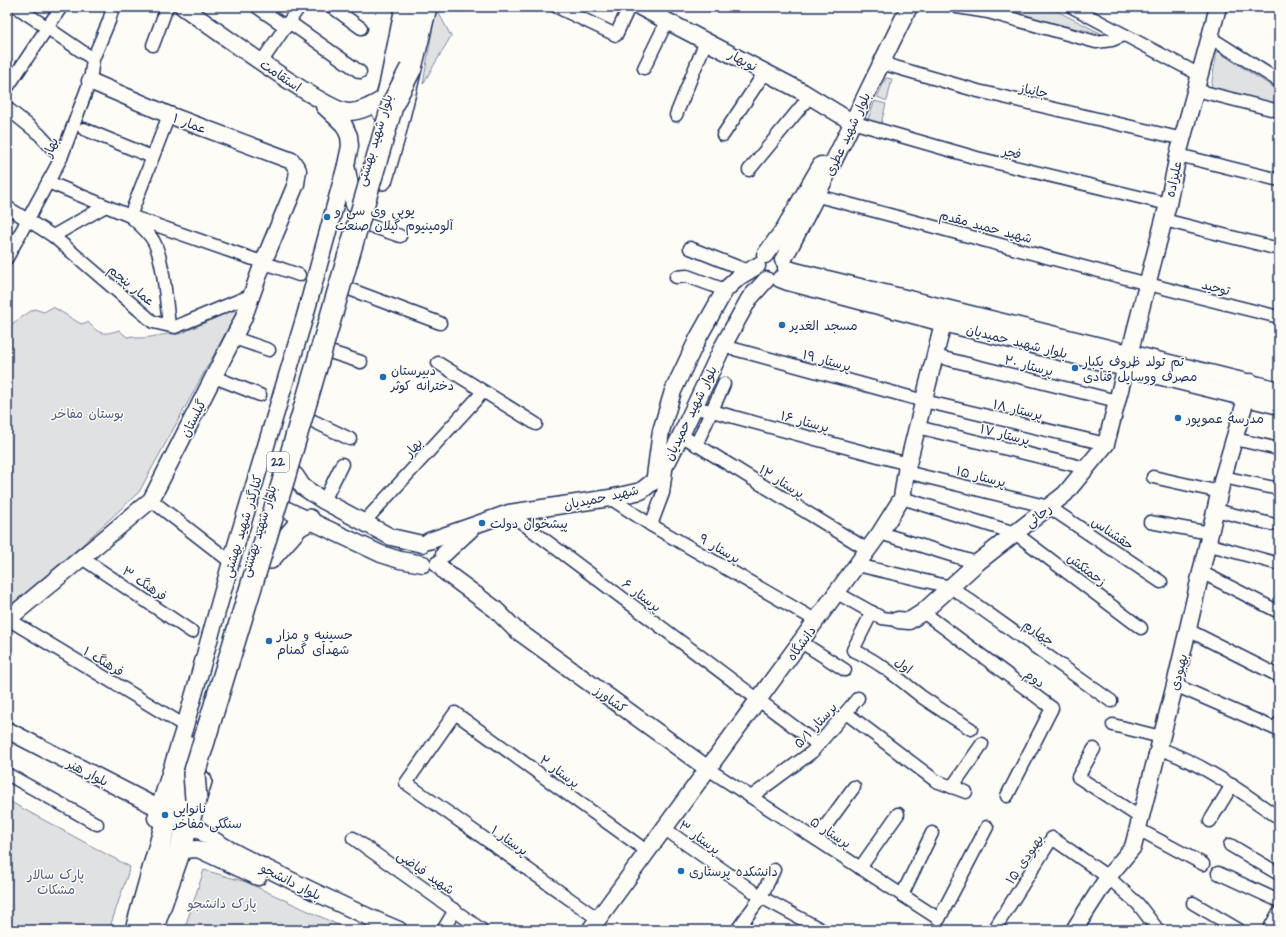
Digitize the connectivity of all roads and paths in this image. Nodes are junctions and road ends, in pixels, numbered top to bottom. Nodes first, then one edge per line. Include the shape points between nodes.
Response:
1 (17, 7) edge
2 (61, 7) edge
3 (113, 7) edge
4 (167, 7) edge
5 (183, 7) edge
6 (257, 7) edge
7 (300, 7) edge
8 (332, 7) edge
9 (406, 7) edge
10 (426, 7) edge
11 (557, 7) edge
12 (629, 7) edge
13 (640, 7) edge
14 (897, 7) edge
15 (909, 7) edge
16 (957, 7) edge
17 (1072, 7) edge
18 (1218, 7) edge
19 (666, 21) junction
20 (287, 25) junction
21 (47, 28) junction
22 (361, 28) dead end
23 (1124, 34) junction
24 (1211, 38) junction
25 (706, 41) junction
26 (153, 45) dead end
27 (93, 59) junction
28 (262, 61) junction
29 (881, 63) junction
30 (412, 68) junction
31 (644, 68) dead end
32 (360, 72) dead end
33 (765, 72) junction
34 (90, 81) junction
35 (1279, 81) edge
36 (1198, 82) junction
37 (7, 88) edge
38 (810, 96) junction
39 (387, 97) junction
40 (319, 100) junction
41 (7, 108) edge
42 (1279, 111) edge
43 (169, 115) junction
44 (676, 115) dead end
45 (848, 120) junction
46 (84, 129) dead end
47 (723, 135) dead end
48 (1183, 139) junction
49 (1178, 156) junction
50 (152, 157) junction
51 (61, 158) junction
52 (292, 161) joint
53 (346, 165) junction
54 (749, 170) dead end
55 (1279, 180) edge
56 (48, 182) junction
57 (818, 196) junction
58 (1168, 204) junction
59 (354, 205) junction
60 (104, 206) junction
61 (7, 207) edge
62 (130, 216) junction
63 (28, 220) junction
64 (1164, 220) junction
65 (368, 225) junction
66 (53, 236) junction
67 (400, 236) dead end
68 (690, 248) dead end
69 (1279, 248) edge
70 (7, 258) edge
71 (263, 263) junction
72 (757, 264) junction
73 (779, 271) junction
74 (299, 275) dead end
75 (676, 277) dead end
76 (1146, 285) junction
77 (334, 290) junction
78 (725, 290) junction
79 (252, 295) junction
80 (1279, 317) edge
81 (440, 323) dead end
82 (943, 323) junction
83 (169, 325) junction
84 (328, 329) junction
85 (1000, 330) junction
86 (234, 338) junction
87 (722, 346) junction
88 (269, 350) dead end
89 (330, 352) junction
90 (935, 356) junction
91 (1128, 360) junction
92 (360, 362) dead end
93 (438, 363) dead end
94 (214, 377) junction
95 (1251, 382) junction
96 (724, 384) dead end
97 (1279, 390) edge
98 (483, 392) junction
99 (260, 395) dead end
100 (1246, 398) junction
101 (924, 401) junction
102 (1117, 401) junction
103 (1279, 406) edge
104 (694, 408) junction
105 (712, 411) junction
106 (311, 420) junction
107 (536, 424) dead end
108 (917, 427) junction
109 (681, 436) junction
110 (350, 439) dead end
111 (1235, 439) junction
112 (1106, 444) junction
113 (696, 445) junction
114 (1279, 449) edge
115 (668, 461) junction
116 (342, 464) dead end
117 (907, 468) junction
118 (1086, 468) junction
119 (1153, 477) dead end
120 (655, 480) junction
121 (301, 482) junction
122 (1221, 485) junction
123 (1279, 489) edge
124 (610, 498) junction
125 (902, 498) junction
126 (151, 500) junction
127 (324, 501) junction
128 (276, 506) junction
129 (1049, 507) junction
130 (1215, 510) junction
131 (509, 513) junction
132 (309, 520) junction
133 (365, 522) junction
134 (1150, 522) dead end
135 (1271, 524) dead end
136 (651, 525) junction
137 (880, 533) junction
138 (1015, 533) junction
139 (1209, 539) junction
140 (868, 550) junction
141 (429, 555) junction
142 (82, 558) junction
143 (270, 558) junction
144 (230, 562) junction
145 (977, 563) junction
146 (1279, 564) edge
147 (857, 565) junction
148 (1201, 572) junction
149 (1161, 582) dead end
150 (951, 587) junction
151 (837, 593) junction
152 (872, 612) junction
153 (923, 612) junction
154 (1279, 612) edge
155 (8, 619) edge
156 (817, 620) junction
157 (898, 620) joint
158 (1141, 628) dead end
159 (1188, 630) junction
160 (192, 632) dead end
161 (801, 642) junction
162 (845, 670) dead end
163 (1279, 676) edge
164 (1175, 684) junction
165 (858, 698) dead end
166 (759, 700) junction
167 (1111, 701) dead end
168 (455, 713) joint
169 (846, 713) junction
170 (1279, 723) edge
171 (1113, 725) dead end
172 (185, 726) junction
173 (7, 730) edge
174 (971, 730) dead end
175 (7, 740) edge
176 (812, 740) dead end
177 (1160, 742) junction
178 (982, 744) dead end
179 (32, 748) junction
180 (1094, 749) dead end
181 (708, 769) junction
182 (7, 774) edge
183 (1232, 785) junction
184 (854, 787) dead end
185 (952, 787) junction
186 (966, 792) dead end
187 (751, 796) junction
188 (1008, 796) dead end
189 (196, 799) junction
190 (898, 814) dead end
191 (163, 816) junction
192 (1279, 818) edge
193 (189, 821) junction
194 (1210, 821) dead end
195 (97, 824) dead end
196 (1139, 824) junction
197 (987, 827) dead end
198 (665, 829) junction
199 (932, 833) dead end
200 (353, 838) dead end
201 (816, 839) junction
202 (1230, 845) dead end
203 (214, 848) junction
204 (180, 850) junction
205 (648, 852) junction
206 (1203, 864) dead end
207 (860, 868) junction
208 (774, 870) dead end
209 (1218, 873) dead end
210 (1279, 874) edge
211 (1108, 877) junction
212 (902, 895) junction
213 (761, 897) junction
214 (162, 899) junction
215 (1279, 901) edge
216 (1193, 903) dead end
217 (339, 910) junction
218 (455, 910) junction
219 (1279, 916) edge
220 (594, 925) edge
221 (139, 926) edge
222 (159, 930) edge
223 (371, 930) edge
224 (399, 930) edge
225 (443, 930) edge
226 (482, 930) edge
227 (737, 930) edge
228 (822, 930) edge
229 (994, 930) edge
230 (1074, 930) edge
231 (1158, 930) edge
232 (1239, 930) edge
233 (1271, 930) edge

1 - 21 street
2 - 21 street
3 - 27 street, بهار via 110,21
4 - 26 street
5 - 28 street, استقامت
6 - 20 street
7 - 20 street
8 - 22 street
9 - 39 highway, بلوار شهید بهشتی / 22
10 - 30 highway, بلوار شهید بهشتی / 22
11 - 12 street via 616,35
13 - 19 street, نوبهار
14 - 45 street, بلوار شهید عطری
15 - 29 street, بلوار شهید عطری
16 - 23 street via 988,12 1096,42 1112,40
17 - 23 street
18 - 24 street, علیزاده
19 - 25 street, نوبهار
19 - 31 street
20 - 28 street
20 - 32 street
21 - 27 street
21 - 37 street
23 - 36 street
24 - 35 street
24 - 36 street, علیزاده
25 - 33 street, نوبهار
25 - 44 street
27 - 34 street, بهار
28 - 40 street, استقامت
29 - 45 street, بلوار شهید عطری
29 - 48 street, جانباز via 978,90
30 - 65 highway, بلوار شهید بهشتی / 22
30 - 189 highway, bridge via 394,104 194,774
33 - 38 street, نوبهار
33 - 47 street
34 - 43 street, عمار ۱
34 - 51 street, بهار
36 - 42 street
36 - 48 street, علیزاده
38 - 45 street, نوبهار
38 - 54 street
39 - 40 street, استقامت via 360,110 349,112
39 - 59 highway, بلوار شهید بهشتی / 22
40 - 53 street, کنارگذر شهید بهشتی via 344,125 349,136 350,146
41 - 51 street via 39,134
43 - 50 street
43 - 52 street, عمار ۱
45 - 57 street, بلوار شهید عطری
45 - 58 street, فجر via 977,158
45 - 72 street, بلوار شهید عطری via 784,229
46 - 50 street
48 - 49 street, علیزاده
49 - 55 street
49 - 58 street, علیزاده
50 - 62 street
51 - 56 street, بهار
52 - 71 street, گیلستان via 298,170 296,184
53 - 59 street
53 - 77 street, کنارگذر شهید بهشتی
56 - 60 street
56 - 63 street, بهار
57 - 73 street, بلوار شهید عطری
57 - 76 street, شهید حمید مقدم
58 - 64 street, علیزاده
59 - 77 highway, بلوار شهید بهشتی / 22
60 - 62 street
60 - 66 street
61 - 63 street, عمار پنجم
62 - 71 street
62 - 83 street via 154,241 160,261
63 - 66 street, عمار پنجم
63 - 70 street, بهار
64 - 69 street
64 - 76 street, علیزاده
65 - 67 street
65 - 77 highway, بلوار شهید بهشتی / 22
66 - 83 street, عمار پنجم via 153,322
68 - 72 street
71 - 74 street
71 - 79 street, گیلستان
72 - 73 street via 760,275
72 - 73 street via 776,254
72 - 78 street, بلوار شهید حمیدیان
73 - 82 street, بلوار شهید حمیدیان via 788,282
73 - 85 street, بلوار شهید حمیدیان via 799,272
73 - 87 street, بلوار شهید حمیدیان via 749,299
75 - 78 street via 687,276
76 - 80 street, توحید
76 - 91 street, علیزاده
77 - 81 street
77 - 84 highway, بلوار شهید بهشتی / 22
77 - 144 street, کنارگذر شهید بهشتی
78 - 120 street, بلوار شهید حمیدیان via 698,338 673,391 661,431
79 - 83 street, عمار پنجم via 175,326
79 - 86 street, گیلستان
82 - 85 street, بلوار شهید حمیدیان
82 - 90 street, دانشگاه
84 - 89 highway, بلوار شهید بهشتی / 22
84 - 128 highway, بلوار شهید بهشتی / 22
85 - 91 street, بلوار شهید حمیدیان
86 - 88 street
86 - 94 street, گیلستان
87 - 101 street, پرستار ۱۹
87 - 104 street, بلوار شهید حمیدیان
89 - 92 street
89 - 106 highway, بلوار شهید بهشتی / 22
90 - 101 street, دانشگاه
90 - 102 street, پرستار ۲۰
91 - 95 street, بلوار شهید حمیدیان
91 - 100 street, بلوار شهید حمیدیان
91 - 102 street, رجائی
93 - 98 street
94 - 99 street
94 - 126 street, گیلستان
95 - 97 street, بلوار شهید حمیدیان
95 - 100 street, بهبودی
96 - 105 street
98 - 107 street
98 - 133 street, بهار
100 - 103 street, بلوار شهید حمیدیان
100 - 111 street, بهبودی
101 - 108 street, دانشگاه
101 - 112 street, پرستار ۱۸
102 - 112 street, رجائی
104 - 105 street, پرستار ۱۶
104 - 109 street, بلوار شهید حمیدیان
105 - 113 street
105 - 117 street, پرستار ۱۶
106 - 110 street
106 - 121 highway, بلوار شهید بهشتی / 22
108 - 117 street, دانشگاه
108 - 118 street, پرستار ۱۷
109 - 113 street, پرستار ۱۲
109 - 115 street, بلوار شهید حمیدیان
111 - 114 street
111 - 122 street, بهبودی
112 - 118 street, رجائی
113 - 140 street, پرستار ۱۲
115 - 120 street, بلوار شهید حمیدیان
115 - 136 street via 664,488
116 - 127 street
117 - 125 street, دانشگاه
117 - 129 street, پرستار ۱۵
118 - 129 street, رجائی
119 - 122 street
120 - 124 street, شهید حمیدیان via 640,491
121 - 127 street
121 - 128 highway, بلوار شهید بهشتی / 22
121 - 141 street via 310,504 388,546
122 - 123 street
122 - 130 street, بهبودی
124 - 131 street, شهید حمیدیان
124 - 136 street, پرستار ۹
125 - 137 street, دانشگاه
125 - 138 street, زحمتکش
126 - 142 street, گیلستان
126 - 144 street
127 - 133 street
128 - 132 street
128 - 143 highway, بلوار شهید بهشتی / 22
128 - 191 highway, بلوار شهید بهشتی / 22 via 198,735
129 - 138 street, رجائی
129 - 149 street, حقشناس
130 - 135 street
130 - 139 street, بهبودی
131 - 141 street, شهید حمیدیان via 475,525
131 - 166 street, پرستار ۶
132 - 141 street via 381,554 400,560
132 - 143 highway via 298,526
133 - 141 street
134 - 139 street
136 - 156 street, پرستار ۹
137 - 140 street, دانشگاه
137 - 145 street
138 - 145 street, رجائی
138 - 158 street, زحمتکش
139 - 146 street
139 - 148 street, بهبودی
140 - 147 street, دانشگاه
141 - 181 street, کشاورز via 445,572 495,608 515,629
142 - 155 street, گیلستان
142 - 160 street, فرهنگ ۳
143 - 189 highway, بلوار شهید بهشتی / 22
144 - 172 street, کنارگذر شهید بهشتی
145 - 150 street, رجائی
147 - 150 street
147 - 151 street, دانشگاه
148 - 154 street
148 - 159 street, بهبودی
150 - 153 street, رجائی
150 - 167 street, چهارم
151 - 152 street
151 - 156 street, دانشگاه
152 - 157 street via 882,618
152 - 174 street, اول via 853,650 885,667 923,698
153 - 157 street, رجائی via 908,621
153 - 188 street, دوم via 1052,708
155 - 172 street, فرهنگ ۱
156 - 161 street, دانشگاه
159 - 163 street
159 - 164 street, بهبودی
161 - 162 street
161 - 166 street, دانشگاه
164 - 170 street via 1276,729
164 - 177 street, بهبودی
165 - 169 street, پرستار ۵/۱
166 - 176 street, پرستار ۶
166 - 181 street, دانشگاه
168 - 205 street, پرستار ۲
168 - 220 street, پرستار ۱ via 406,783
169 - 185 street via 936,781
169 - 187 street, پرستار ۵/۱ via 812,752
171 - 177 street
172 - 191 street, کنارگذر شهید بهشتی
173 - 179 street, بلوار هنر
175 - 179 street, بلوار هنر
177 - 183 street
177 - 196 street, بهبودی
178 - 185 street
179 - 191 street, بلوار هنر
180 - 196 street via 1078,777
181 - 187 street, پرستار ۵
181 - 198 street, دانشگاه
182 - 195 street
183 - 192 street
183 - 194 street
184 - 201 street
185 - 186 street
187 - 201 street, پرستار ۵
189 - 193 highway, بلوار شهید بهشتی / 22
190 - 207 street
191 - 221 highway, بلوار شهید بهشتی / 22
193 - 203 street, بلوار دانشجو
193 - 204 highway, بلوار شهید بهشتی / 22
196 - 206 street
196 - 211 street, بهبودی via 1133,846
197 - 212 street, پرستار ۵ via 939,919
198 - 205 street, دانشگاه
198 - 213 street, پرستار ۳
199 - 212 street
200 - 218 street, شهید فیاضی
201 - 207 street, پرستار ۵
202 - 210 street
203 - 204 street, بلوار دانشجو
203 - 217 street, بلوار دانشجو
204 - 214 highway, بلوار شهید بهشتی / 22
205 - 220 street, دانشگاه
207 - 212 street, پرستار ۵
208 - 213 street
209 - 215 street
211 - 229 street, بهبودی ۱۵ via 1052,838
211 - 230 street, بهبودی
211 - 231 street via 1138,904
213 - 227 street
213 - 228 street, پرستار ۳
214 - 221 highway
214 - 222 highway, 22
216 - 232 street
217 - 223 street, بلوار دانشجو
217 - 224 street, بلوار دانشجو
218 - 225 street
218 - 226 street, شهید فیاضی
219 - 233 street

